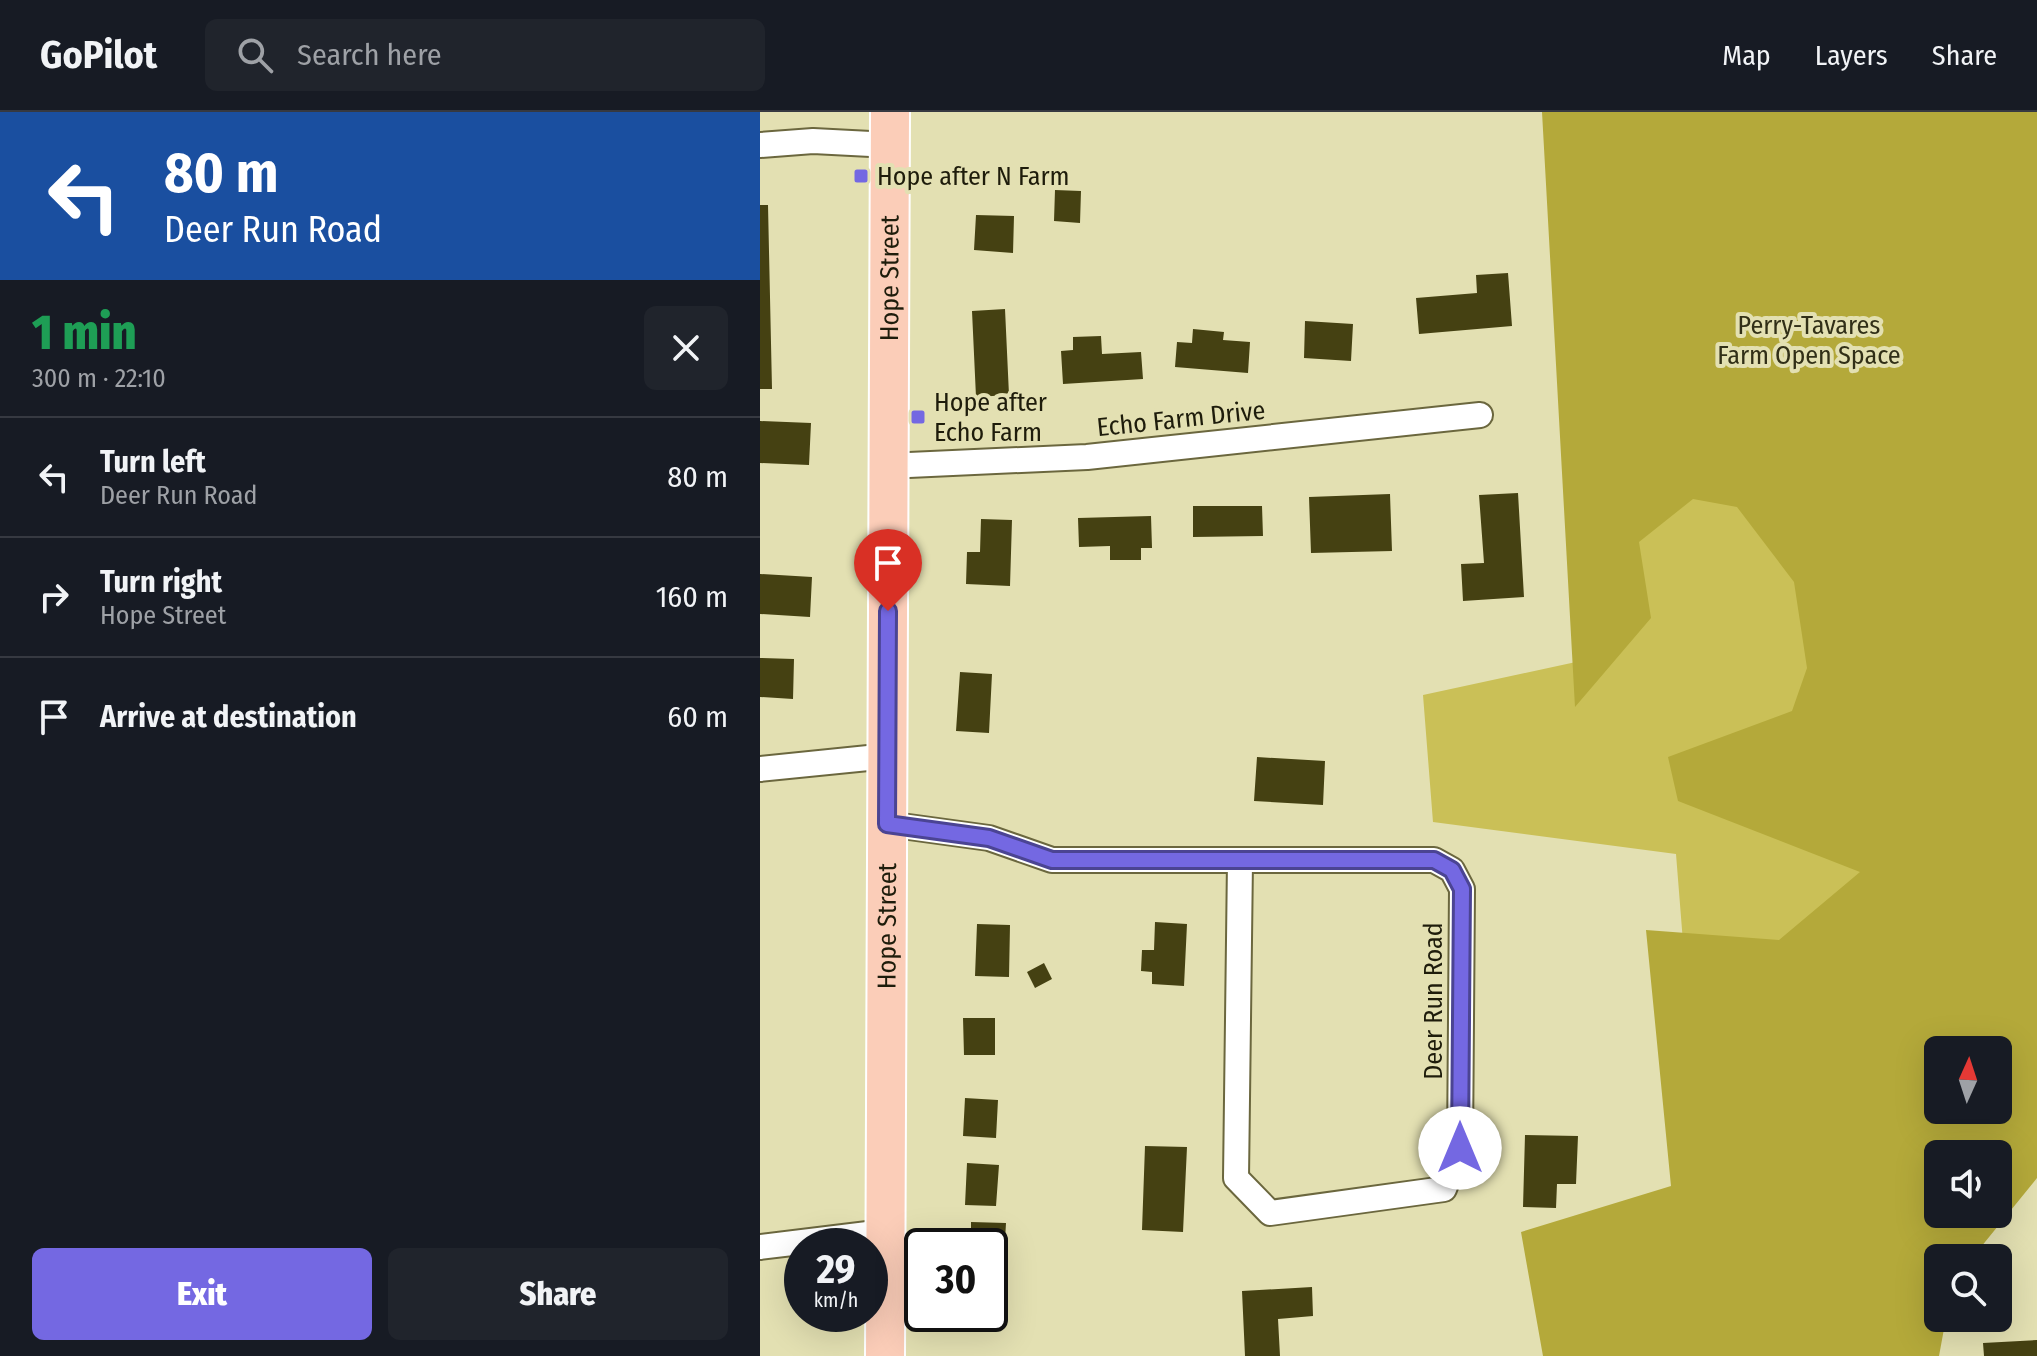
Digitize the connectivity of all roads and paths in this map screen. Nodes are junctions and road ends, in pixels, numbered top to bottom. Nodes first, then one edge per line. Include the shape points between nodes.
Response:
1 (890, 129) edge
2 (760, 145) edge
3 (1480, 415) dead end
4 (887, 466) junction
5 (888, 756) junction
6 (760, 769) edge
7 (887, 824) junction
8 (1240, 861) junction
9 (884, 1228) edge
10 (784, 1244) edge
11 (760, 1247) edge
12 (885, 1332) edge
13 (885, 1356) edge

1 - 2 street
1 - 4 main road, Hope Street
3 - 4 street, Echo Farm Drive via 1087,457
4 - 5 main road, Hope Street
5 - 6 street
5 - 7 main road, Hope Street
7 - 8 street, Deer Run Road via 989,838 1052,860
7 - 9 main road, Hope Street
8 - 8 street, Deer Run Road via 1434,860 1452,870 1462,889 1460,1148 1444,1189 1270,1213 1236,1178
10 - 11 street
12 - 13 main road, Hope Street

